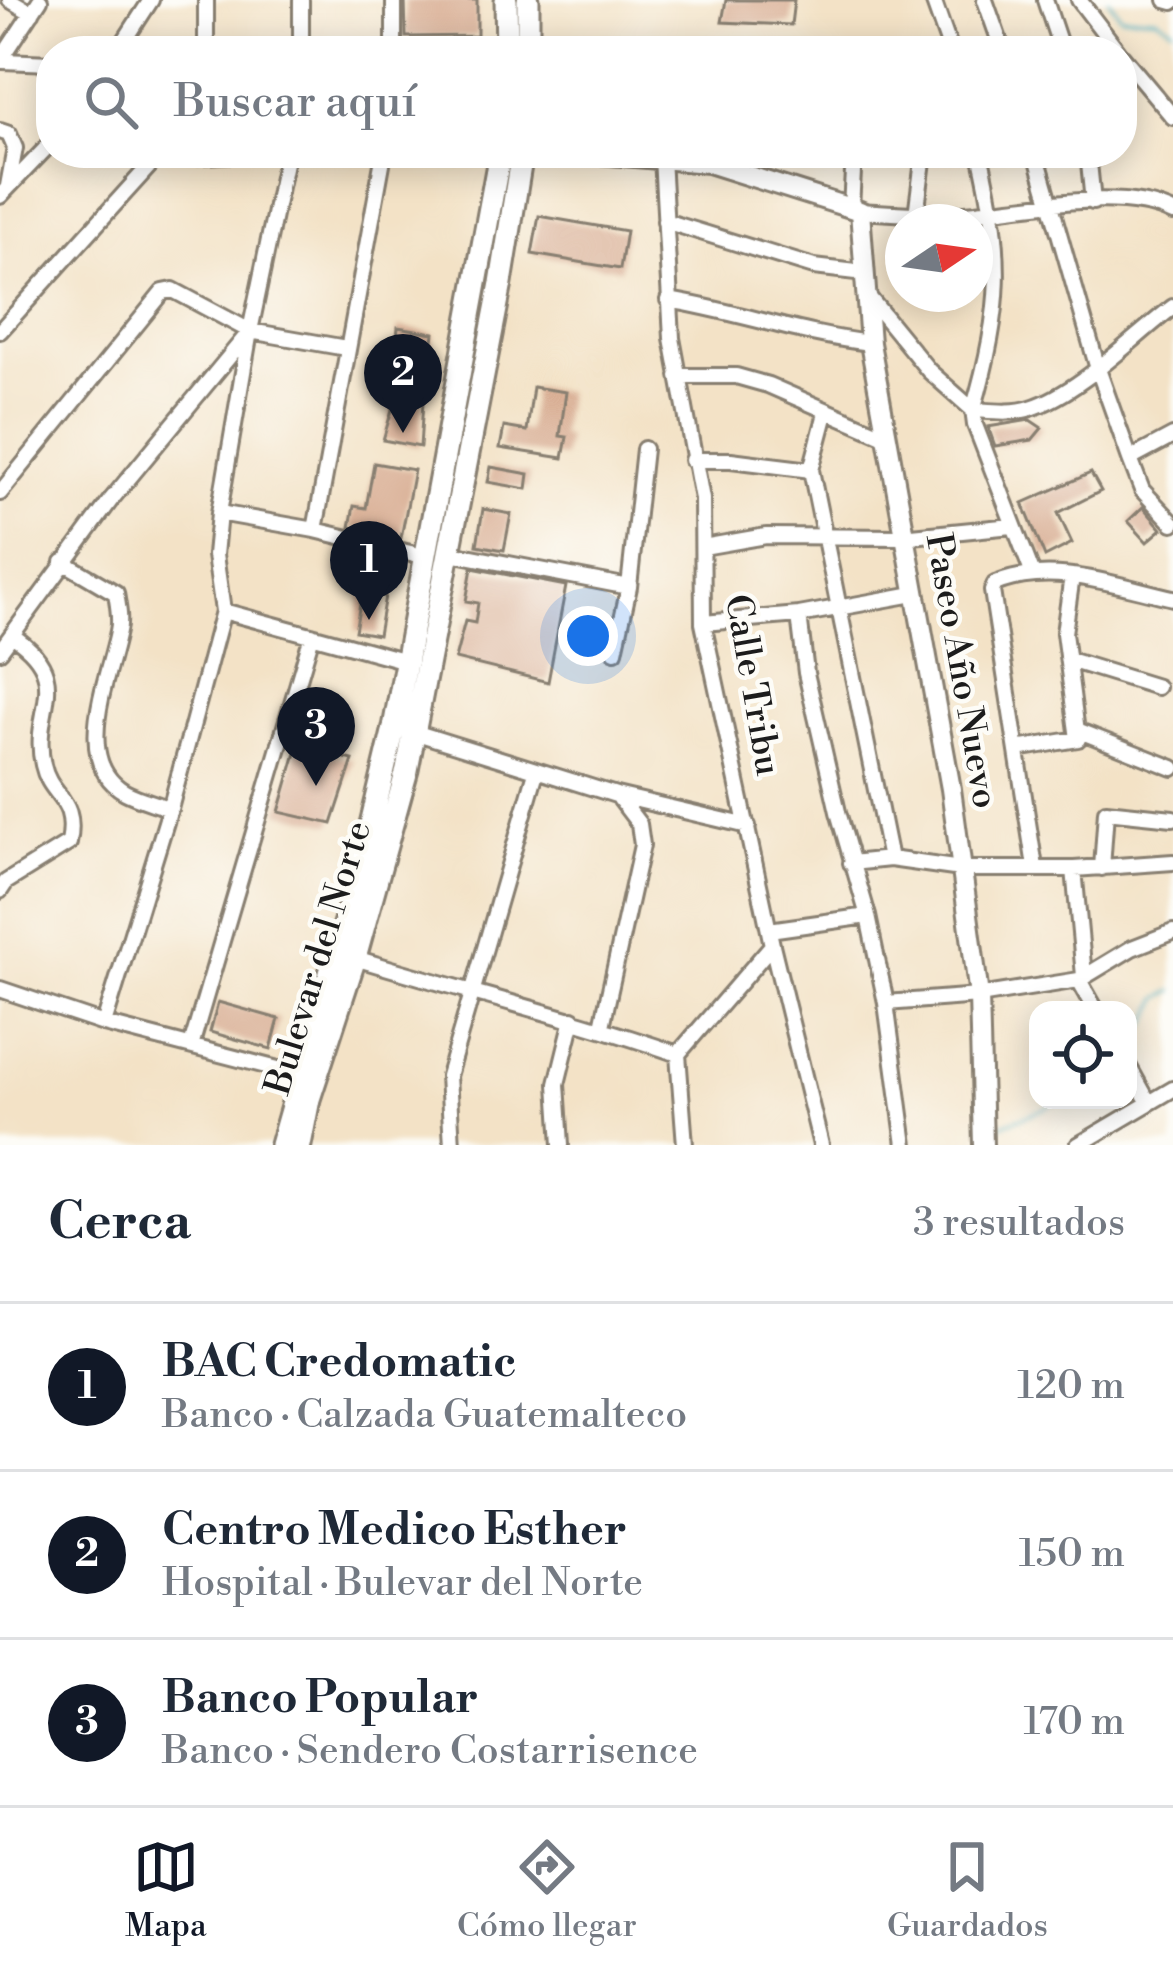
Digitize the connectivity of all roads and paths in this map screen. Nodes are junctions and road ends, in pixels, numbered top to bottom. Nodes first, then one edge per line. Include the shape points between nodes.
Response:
1 (10, 0) edge
2 (151, 0) edge
3 (206, 0) edge
4 (301, 0) edge
5 (394, 0) edge
6 (506, 0) edge
7 (528, 0) edge
8 (933, 0) edge
9 (985, 0) edge
10 (1045, 0) edge
11 (1078, 0) edge
12 (36, 6) edge
13 (128, 36) edge
14 (206, 36) edge
15 (301, 36) edge
16 (394, 36) edge
17 (506, 36) edge
18 (528, 36) edge
19 (946, 36) edge
20 (998, 36) edge
21 (1057, 36) edge
22 (1106, 36) edge
23 (1, 61) edge
24 (36, 62) edge
25 (1137, 74) edge
26 (1173, 117) edge
27 (0, 131) edge
28 (36, 158) edge
29 (147, 168) edge
30 (284, 168) edge
31 (381, 168) edge
32 (497, 168) edge
33 (519, 168) edge
34 (662, 168) edge
35 (738, 168) edge
36 (854, 168) edge
37 (922, 168) edge
38 (983, 168) edge
39 (1041, 168) edge
40 (1090, 168) edge
41 (4, 192) edge
42 (1051, 202) junction
43 (1093, 202) junction
44 (917, 204) edge
45 (992, 204) edge
46 (855, 209) junction
47 (993, 210) joint
48 (885, 212) edge
49 (1173, 213) edge
50 (665, 221) junction
51 (865, 273) junction
52 (867, 295) junction
53 (668, 300) junction
54 (1172, 314) edge
55 (0, 331) edge
56 (250, 331) junction
57 (870, 344) junction
58 (346, 348) junction
59 (1098, 369) junction
60 (679, 376) junction
61 (973, 410) junction
62 (826, 412) junction
63 (885, 436) junction
64 (1173, 436) edge
65 (644, 449) dead end
66 (1130, 459) junction
67 (692, 460) junction
68 (811, 470) junction
69 (0, 493) edge
70 (219, 513) junction
71 (1173, 523) edge
72 (1012, 526) junction
73 (315, 530) junction
74 (823, 536) junction
75 (902, 538) junction
76 (703, 547) junction
77 (451, 553) junction
78 (427, 557) junction
79 (63, 562) junction
80 (1032, 572) junction
81 (1072, 576) junction
82 (629, 587) junction
83 (914, 595) junction
84 (1173, 598) edge
85 (837, 607) junction
86 (223, 611) junction
87 (799, 615) junction
88 (703, 623) junction
89 (312, 635) junction
90 (14, 636) junction
91 (0, 651) edge
92 (616, 652) dead end
93 (1069, 660) junction
94 (418, 663) junction
95 (1157, 687) dead end
96 (1077, 730) junction
97 (414, 732) junction
98 (1017, 748) junction
99 (1173, 768) edge
100 (536, 772) junction
101 (616, 795) junction
102 (170, 808) junction
103 (1173, 818) edge
104 (748, 826) junction
105 (890, 859) junction
106 (1173, 862) edge
107 (851, 863) junction
108 (1035, 867) junction
109 (961, 868) junction
110 (1074, 868) junction
111 (1102, 868) junction
112 (0, 891) edge
113 (868, 916) junction
114 (1173, 932) edge
115 (770, 938) junction
116 (356, 958) junction
117 (1082, 978) junction
118 (0, 989) edge
119 (474, 994) junction
120 (979, 996) junction
121 (1092, 1001) edge
122 (886, 1003) junction
123 (573, 1019) junction
124 (104, 1024) junction
125 (602, 1026) junction
126 (191, 1046) junction
127 (678, 1054) junction
128 (307, 1077) junction
129 (1137, 1081) edge
130 (1173, 1089) edge
131 (1149, 1103) junction
132 (281, 1145) edge
133 (300, 1145) edge
134 (452, 1145) edge
135 (561, 1145) edge
136 (685, 1145) edge
137 (821, 1145) edge
138 (905, 1145) edge
139 (983, 1145) edge
140 (1078, 1145) edge

1 - 12 street
2 - 13 street
3 - 14 street
4 - 15 street
5 - 16 street
6 - 17 main road
7 - 18 main road
8 - 19 street
9 - 20 street
10 - 21 street
11 - 22 street
12 - 23 street
23 - 24 street
25 - 26 street
27 - 41 street via 15,148
28 - 41 street
29 - 55 street
30 - 56 street
31 - 58 street
32 - 78 main road, Bulevar del Norte
33 - 77 main road, Bulevar del Norte
34 - 50 street, Calle Tribu
35 - 46 street
36 - 46 street, Paseo Año Nuevo
37 - 44 street
38 - 45 street
39 - 42 street
40 - 43 street
42 - 43 street
42 - 47 street
42 - 59 street
43 - 49 street
46 - 48 street
46 - 51 street, Paseo Año Nuevo
47 - 61 street via 1000,269
50 - 51 street via 814,267
50 - 53 street, Calle Tribu
51 - 52 street, Paseo Año Nuevo
52 - 57 street, Paseo Año Nuevo
52 - 61 street
53 - 57 street
53 - 60 street, Calle Tribu
54 - 59 street
56 - 58 street
56 - 69 street via 163,292
56 - 70 street
56 - 79 street
57 - 63 street, Paseo Año Nuevo
58 - 73 street
59 - 61 street via 1026,410
59 - 66 street
60 - 62 street via 752,380
60 - 67 street, Calle Tribu
61 - 72 street
62 - 63 street
62 - 68 street
63 - 75 street, Paseo Año Nuevo
64 - 66 street
65 - 82 street
66 - 71 street via 1142,490
67 - 68 street
67 - 76 street, Calle Tribu
68 - 74 street
70 - 73 street
70 - 86 street
72 - 75 street
72 - 80 street
73 - 78 street
74 - 75 street
74 - 76 street
74 - 85 street
75 - 83 street, Paseo Año Nuevo
76 - 88 street, Calle Tribu
77 - 82 street
77 - 94 main road, Bulevar del Norte
78 - 94 main road, Bulevar del Norte
79 - 90 street
79 - 102 street via 116,593 120,627 96,721 110,779
80 - 81 street
80 - 98 street via 992,591
81 - 84 street
81 - 93 street
82 - 92 street
83 - 85 street
83 - 109 street, Paseo Año Nuevo
85 - 87 street
85 - 105 street
86 - 89 street
86 - 102 street
87 - 88 street
87 - 107 street
88 - 104 street, Calle Tribu
89 - 94 street
89 - 126 street
90 - 91 street
90 - 112 street via 37,652 47,675 43,771 71,814 71,832 69,843
93 - 95 street
93 - 96 street
94 - 97 main road, Bulevar del Norte
94 - 128 main road, Bulevar del Norte
96 - 98 street via 1075,742
96 - 99 street
97 - 100 street
97 - 116 main road, Bulevar del Norte
98 - 108 street
100 - 101 street
100 - 119 street
101 - 104 street
101 - 125 street via 640,824 642,845
102 - 124 street
103 - 111 street via 1106,811
104 - 115 street, Calle Tribu
105 - 107 street
105 - 109 street
106 - 111 street
107 - 113 street
108 - 109 street
108 - 110 street
109 - 120 street, Paseo Año Nuevo
110 - 111 street
110 - 117 street
113 - 115 street
113 - 122 street
114 - 117 street
115 - 127 street
115 - 137 street, Calle Tribu
116 - 119 street
116 - 128 main road, Bulevar del Norte
117 - 120 street
117 - 121 street
118 - 124 street
119 - 123 street
119 - 134 street via 448,1076
120 - 122 street
120 - 139 street, Paseo Año Nuevo
122 - 138 street
123 - 125 street
123 - 135 street via 557,1084
124 - 126 street
125 - 127 street
126 - 128 street
127 - 136 street
128 - 132 main road, Bulevar del Norte
128 - 133 main road, Bulevar del Norte
129 - 131 street
130 - 131 street
131 - 140 street

